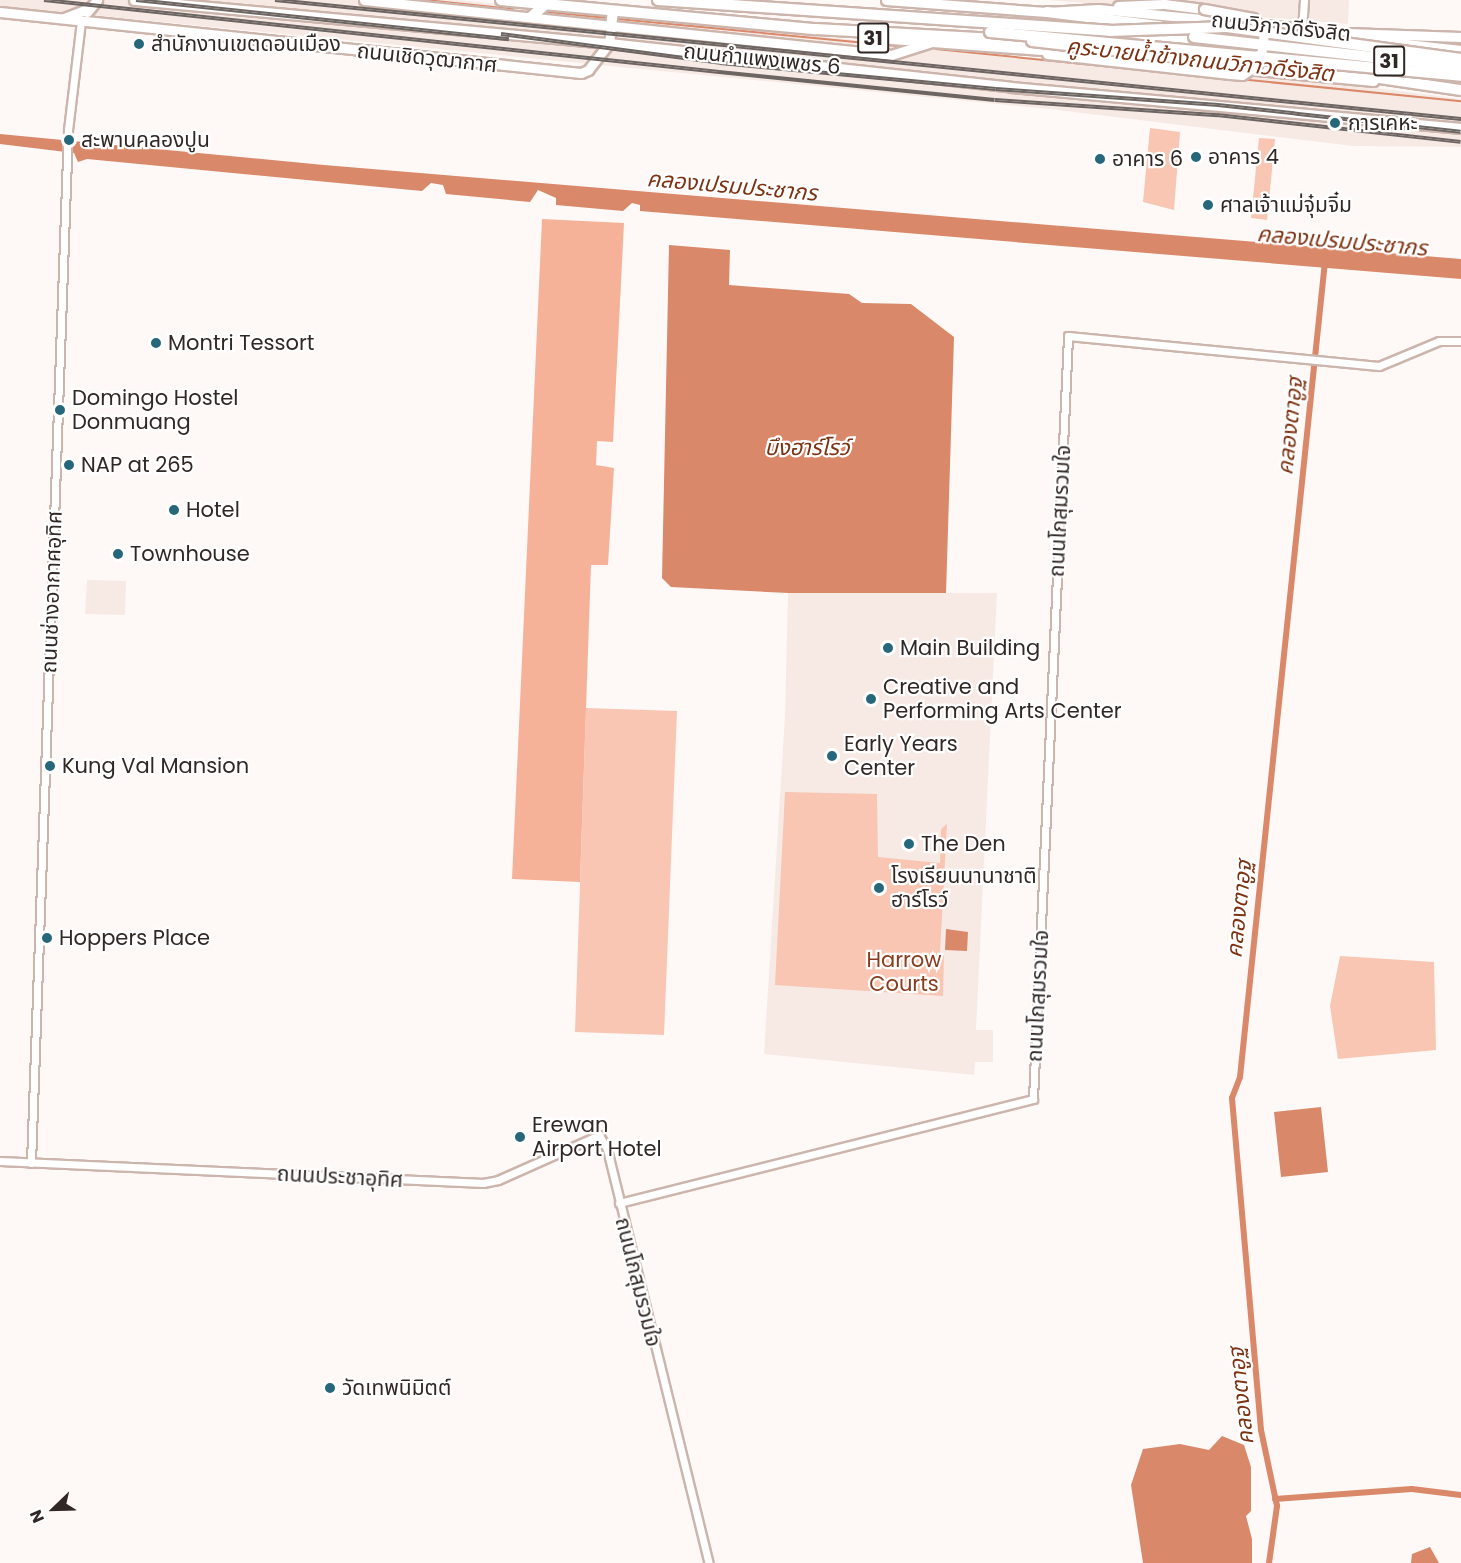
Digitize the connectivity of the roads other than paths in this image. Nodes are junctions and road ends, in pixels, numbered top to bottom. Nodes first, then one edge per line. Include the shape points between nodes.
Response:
1 (98, 0) edge
2 (134, 0) edge
3 (364, 0) edge
4 (501, 0) edge
5 (559, 0) edge
6 (658, 0) edge
7 (722, 0) edge
8 (886, 0) edge
9 (1304, 0) edge
10 (546, 4) junction
11 (90, 8) junction
12 (1098, 9) junction
13 (1, 11) edge
14 (613, 11) junction
15 (1047, 12) junction
16 (531, 17) junction
17 (62, 19) junction
18 (81, 21) junction
19 (611, 26) junction
20 (816, 29) junction
21 (1302, 29) junction
22 (1110, 31) junction
23 (990, 32) junction
24 (1461, 37) edge
25 (932, 42) junction
26 (609, 43) junction
27 (1027, 50) junction
28 (1461, 51) edge
29 (1263, 52) junction
30 (1461, 59) edge
31 (1461, 66) edge
32 (1461, 76) edge
33 (1384, 81) junction
34 (1461, 90) edge
35 (1461, 128) edge
36 (1461, 341) edge
37 (0, 1161) edge
38 (32, 1163) junction
39 (619, 1203) junction
40 (709, 1563) edge

1 - 11 main road
2 - 26 main road, ถนนกำแพงเพชร 6
3 - 16 main road
4 - 10 highway, ถนนวิภาวดีรังสิต / 31
5 - 23 highway, 31 via 768,20
6 - 22 highway, 31, bridge
7 - 31 highway, ถนนวิภาวดีรังสิต / 31 via 998,20 1130,39 1337,59
8 - 15 main road, ถนนวิภาวดีรังสิต / 31
9 - 21 street
10 - 14 highway, ถนนวิภาวดีรังสิต / 31
10 - 16 highway
11 - 17 main road
11 - 18 main road
12 - 15 main road, ถนนวิภาวดีรังสิต / 31
12 - 21 main road, ถนนวิภาวดีรังสิต / 31
12 - 29 main road, bridge via 1135,4 1246,14 1264,34
13 - 17 main road, ถนนเชิดวุฒากาศ
14 - 19 highway
14 - 20 highway, ถนนวิภาวดีรังสิต / 31
15 - 28 highway via 1230,32 1340,35
16 - 19 main road
17 - 18 main road, ถนนเชิดวุฒากาศ
18 - 26 main road, ถนนเชิดวุฒากาศ via 581,73 588,70
18 - 38 street, ถนนช่างอากาศอุทิศ via 68,130
19 - 25 main road via 891,54
19 - 26 main road
20 - 25 highway, 31 via 850,36
20 - 33 highway, ถนนวิภาวดีรังสิต / 31 via 1225,57 1354,72
21 - 24 main road, ถนนวิภาวดีรังสิต / 31
22 - 30 highway, bridge via 1227,27
22 - 31 highway, 31, bridge via 1248,40 1382,61
23 - 29 highway, bridge via 1065,47 1234,64 1245,63
23 - 32 highway, 31, bridge
25 - 27 main road, ถนนวิภาวดีรังสิต / 31
26 - 35 main road, ถนนกำแพงเพชร 6 via 1021,88
27 - 29 main road, bridge via 1242,75 1256,66
27 - 33 main road, ถนนวิภาวดีรังสิต / 31
33 - 34 highway, ถนนวิภาวดีรังสิต / 31
36 - 39 street, ถนนโกสุมรวมใจ via 1439,341 1379,366 1068,336 1033,1099
37 - 38 street, ถนนประชาอุทิศ
38 - 39 street, ถนนประชาอุทิศ via 483,1183 599,1135 607,1149
39 - 40 street, ถนนโกสุมรวมใจ

